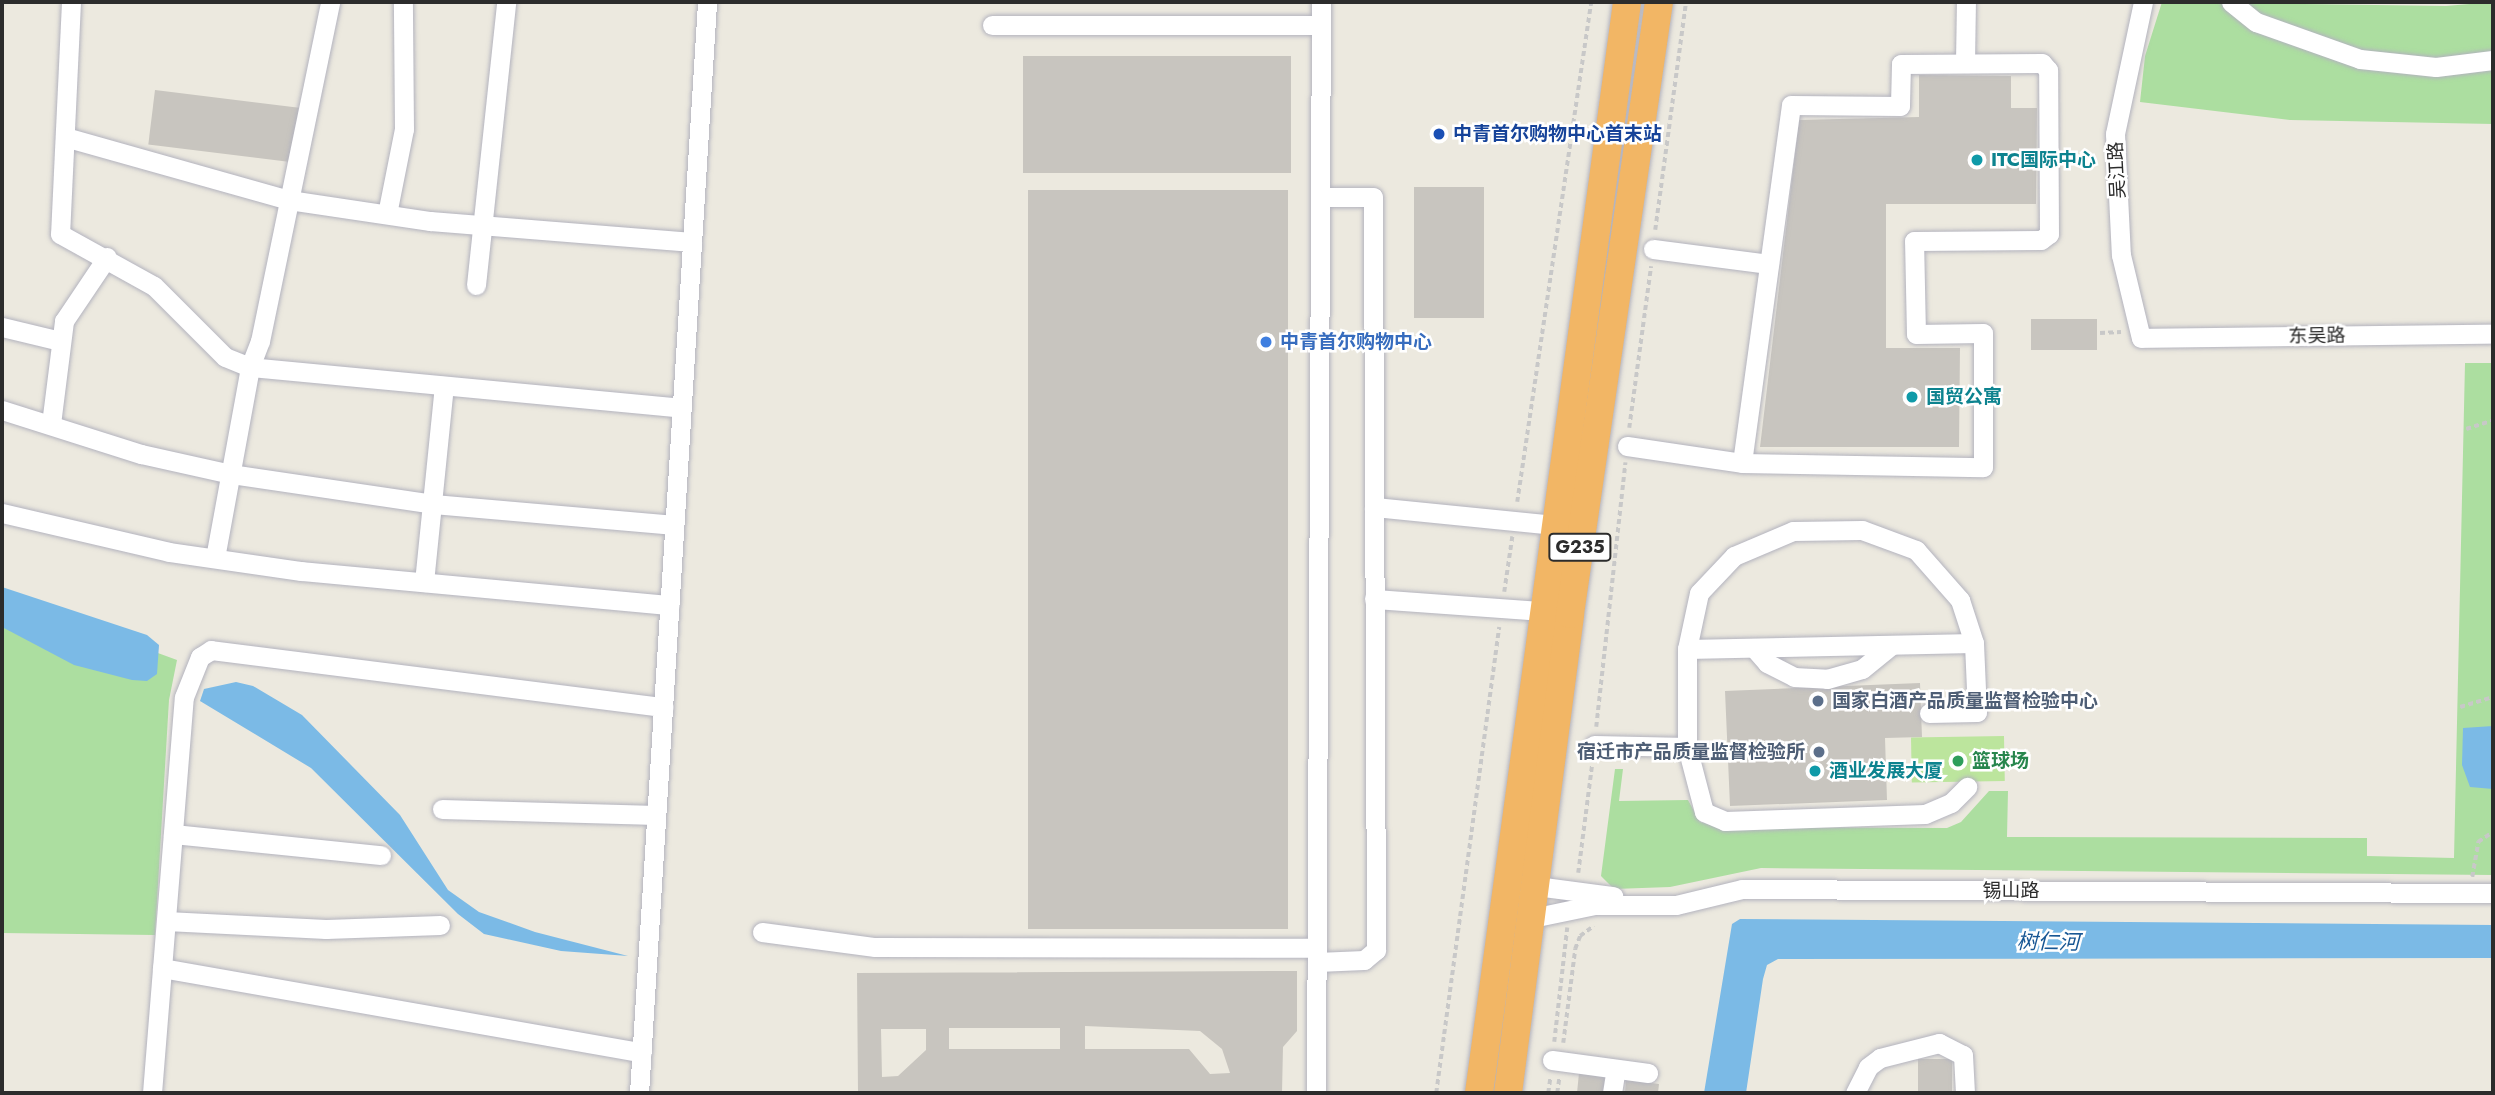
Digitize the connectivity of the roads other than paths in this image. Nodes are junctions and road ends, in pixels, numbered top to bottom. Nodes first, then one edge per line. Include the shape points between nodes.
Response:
1 (71, 2) edge
2 (330, 2) edge
3 (403, 2) edge
4 (506, 2) edge
5 (707, 2) edge
6 (1321, 2) edge
7 (1627, 2) edge
8 (1659, 2) edge
9 (1966, 2) edge
10 (2143, 2) edge
11 (2231, 2) edge
12 (1321, 24) junction
13 (992, 25) dead end
14 (2493, 60) edge
15 (1965, 63) junction
16 (65, 137) junction
17 (1320, 197) junction
18 (289, 200) junction
19 (387, 214) junction
20 (486, 225) junction
21 (692, 242) junction
22 (1653, 249) road end
23 (107, 257) junction
24 (1769, 264) junction
25 (476, 285) dead end
26 (2, 327) edge
27 (2493, 334) edge
28 (2141, 338) joint
29 (60, 341) junction
30 (250, 367) junction
31 (444, 386) junction
32 (681, 408) junction
33 (2, 410) edge
34 (51, 424) junction
35 (1627, 446) road end
36 (1742, 463) junction
37 (232, 474) junction
38 (434, 504) junction
39 (1374, 507) junction
40 (2, 513) edge
41 (674, 525) junction
42 (1555, 525) junction
43 (215, 558) junction
44 (424, 582) junction
45 (1374, 599) junction
46 (669, 605) junction
47 (1556, 613) junction
48 (1974, 643) junction
49 (1892, 645) junction
50 (1754, 648) junction
51 (1686, 649) junction
52 (663, 707) junction
53 (1929, 713) dead end
54 (1594, 745) road end
55 (1687, 747) junction
56 (1967, 787) dead end
57 (442, 809) dead end
58 (656, 815) junction
59 (173, 834) junction
60 (382, 855) dead end
61 (2493, 882) edge
62 (1536, 886) junction
63 (2493, 893) edge
64 (1532, 918) junction
65 (166, 921) junction
66 (440, 925) dead end
67 (762, 932) dead end
68 (1317, 955) junction
69 (162, 968) junction
70 (642, 1053) junction
71 (1556, 1061) road end
72 (1616, 1069) junction
73 (1648, 1073) dead end
74 (152, 1093) edge
75 (639, 1093) edge
76 (1316, 1093) edge
77 (1479, 1093) edge
78 (1508, 1093) edge
79 (1612, 1093) edge
80 (1855, 1093) edge
81 (1965, 1093) edge

1 - 16 street
2 - 18 street
3 - 19 street via 404,130
4 - 20 street
5 - 21 street
6 - 12 street
7 - 42 highway, G235
8 - 47 highway, G235
9 - 15 street
10 - 28 street, 吴江路 via 2115,134 2121,255
11 - 14 street via 2256,22 2360,59 2436,67
12 - 13 street
12 - 17 street
15 - 24 street via 1901,64 1900,106 1791,105
15 - 36 street via 2042,63 2048,70 2049,234 2041,240 1914,241 1916,334 1983,333 1983,467
16 - 18 street
16 - 23 street via 60,234
17 - 39 street via 1373,197
17 - 68 street
18 - 19 street
18 - 30 street
19 - 20 street
20 - 21 street
20 - 25 street
21 - 32 street
22 - 24 street
23 - 29 street via 64,321
23 - 30 street via 154,286 225,357
24 - 36 street
26 - 29 street
27 - 28 street, 东吴路
29 - 34 street
30 - 31 street
30 - 37 street
31 - 32 street
31 - 38 street
32 - 41 street
33 - 34 street
34 - 37 street via 141,454
35 - 36 street
37 - 38 street
37 - 43 street
38 - 41 street
38 - 44 street
39 - 42 street
39 - 45 street
40 - 43 street
41 - 46 street
42 - 47 highway, G235
43 - 44 street
44 - 46 street
45 - 47 street
45 - 68 street via 1376,950 1364,960
46 - 52 street
47 - 62 highway, G235
47 - 77 highway, G235
48 - 49 street
48 - 51 street via 1960,600 1916,550 1862,530 1826,527 1758,544 1707,579 1696,602
48 - 53 street via 1978,712
49 - 50 street
49 - 50 street via 1862,669 1827,679 1794,677 1767,663
50 - 51 street
51 - 55 street
52 - 58 street
52 - 59 street via 211,650 200,657 184,697
54 - 55 street
55 - 56 street via 1704,812 1725,821 1925,814 1951,803
57 - 58 street
58 - 70 street
59 - 60 street
59 - 65 street
61 - 62 street, 锡山路 via 1742,878 1644,899
62 - 64 highway, G235
63 - 64 street, 锡山路 via 1742,889 1676,905 1594,905
64 - 78 highway, G235
65 - 66 street via 326,929
65 - 69 street
67 - 68 street via 875,947
68 - 76 street
69 - 70 street
69 - 74 street
70 - 75 street
71 - 72 street
72 - 73 street
72 - 79 street
80 - 81 street via 1868,1067 1880,1058 1939,1043 1963,1055

